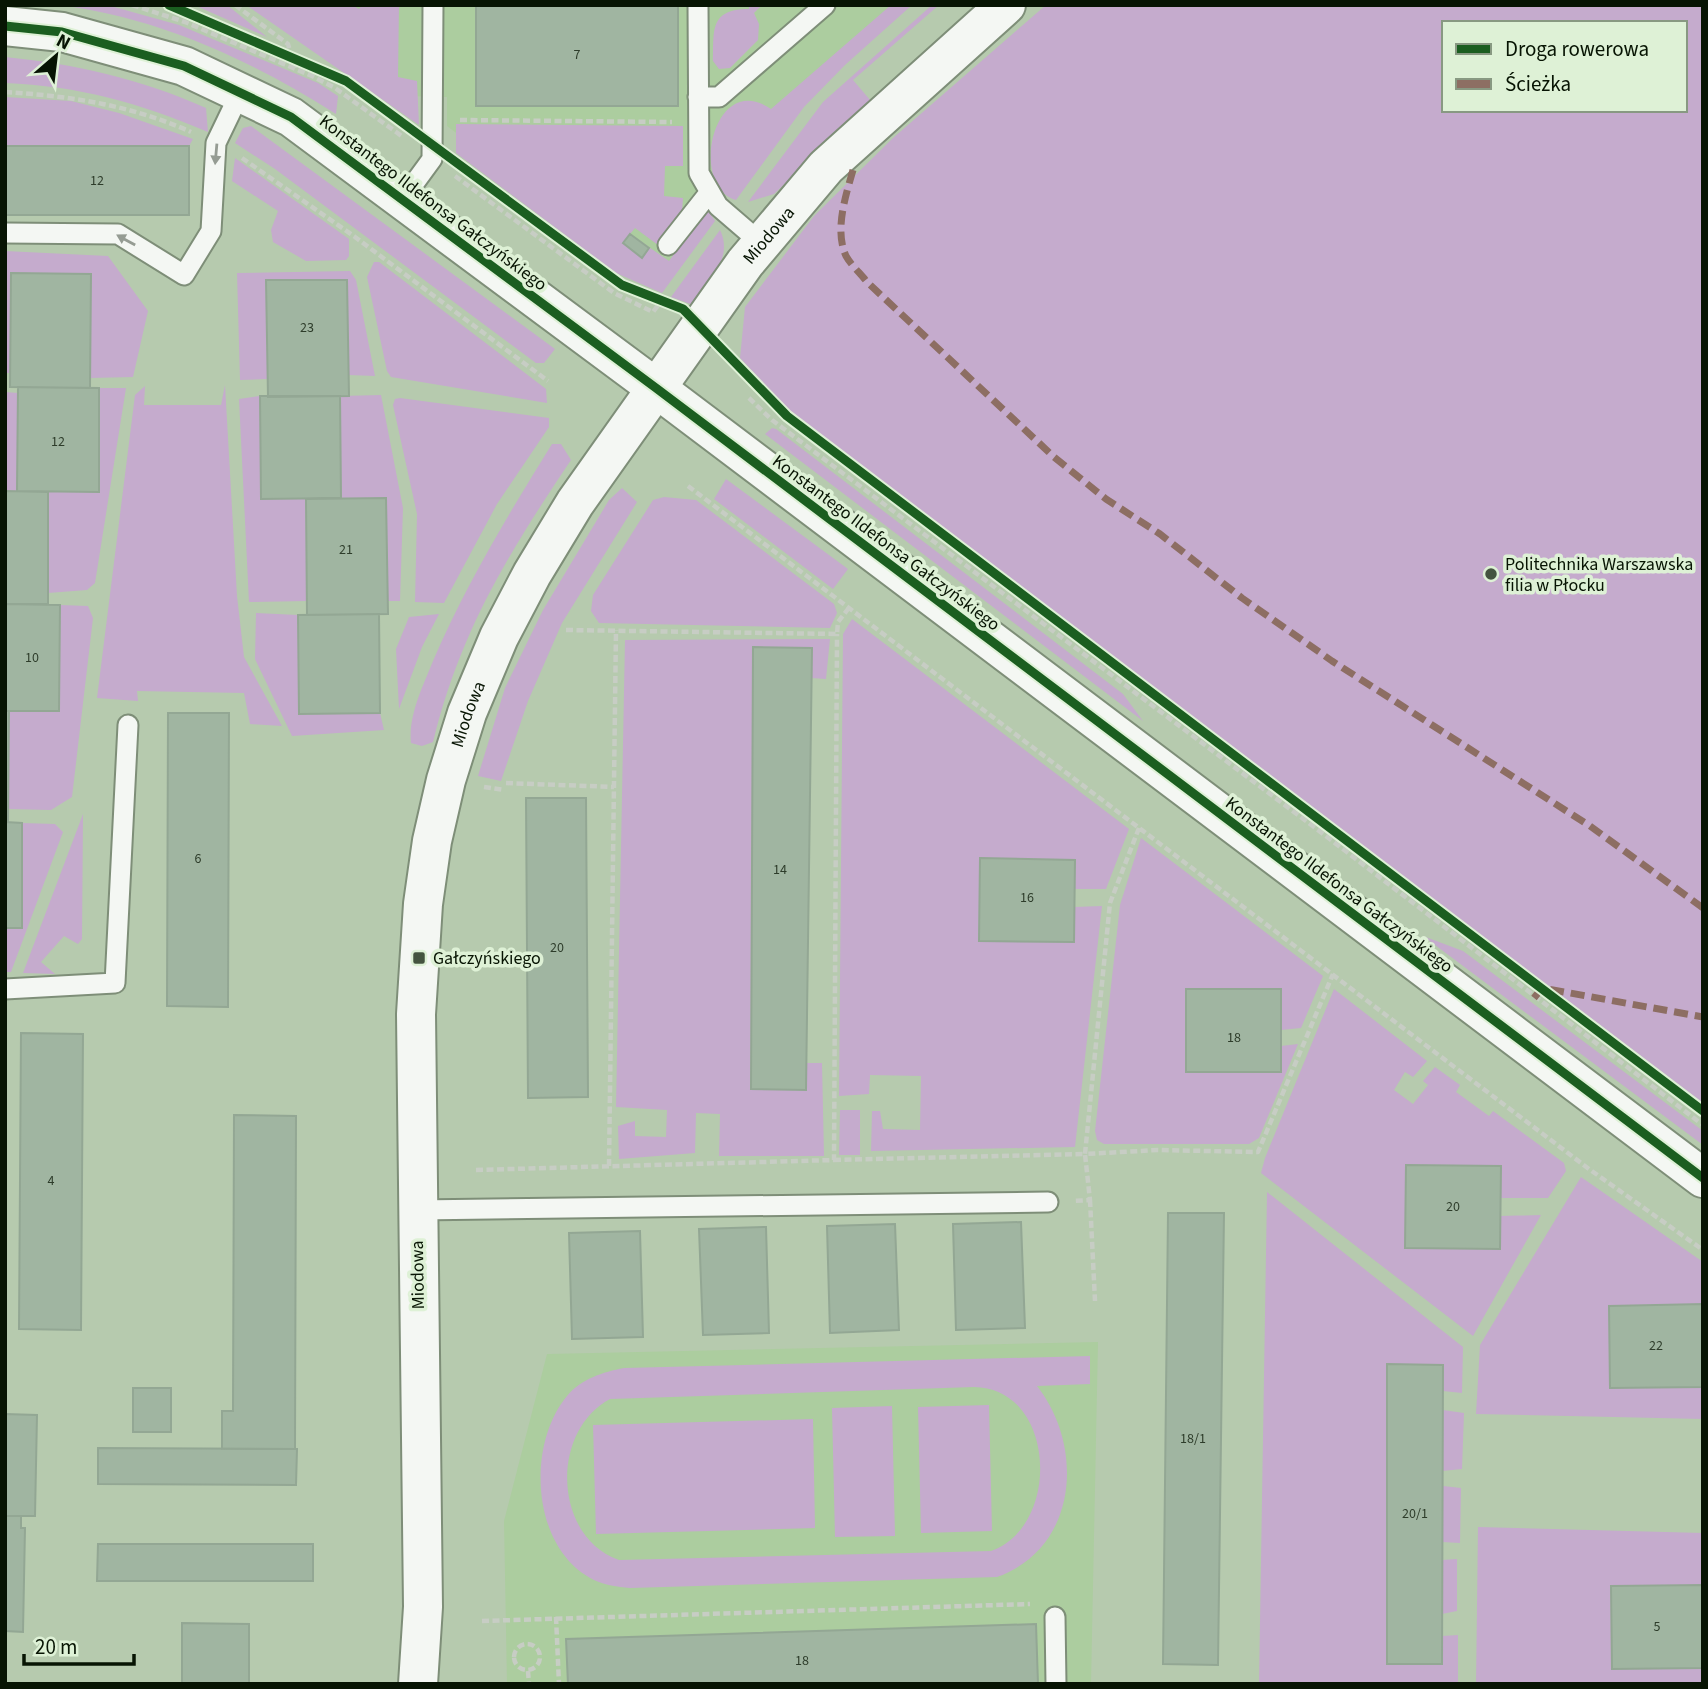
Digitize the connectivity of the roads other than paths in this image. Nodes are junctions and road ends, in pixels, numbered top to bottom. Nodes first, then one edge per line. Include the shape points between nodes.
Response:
1 (433, 5) edge
2 (698, 5) edge
3 (825, 5) edge
4 (1006, 5) edge
5 (5, 26) edge
6 (241, 91) junction
7 (698, 97) junction
8 (709, 193) junction
9 (402, 200) junction
10 (5, 233) edge
11 (761, 243) junction
12 (668, 245) dead end
13 (656, 388) junction
14 (128, 725) dead end
15 (5, 989) edge
16 (1703, 1178) edge
17 (1048, 1202) road end
18 (417, 1210) junction
19 (423, 1607) junction
20 (1055, 1617) road end
21 (418, 1684) edge
22 (432, 1684) edge
23 (1056, 1684) edge

1 - 9 lane via 432,159
2 - 7 lane
3 - 7 lane via 719,97
4 - 11 street, Miodowa via 826,167
5 - 6 street, Konstantego Ildefonsa Gałczyńskiego via 107,43 184,66
6 - 9 street, Konstantego Ildefonsa Gałczyńskiego via 291,117
6 -> 10 lane via 216,143 211,231 184,275 118,234
7 - 8 lane via 698,165
8 - 11 lane
8 - 12 lane
9 - 13 street, Konstantego Ildefonsa Gałczyńskiego
11 - 13 street, Miodowa
13 - 16 street, Konstantego Ildefonsa Gałczyńskiego
13 - 18 street, Miodowa via 575,503 532,574 483,672 446,779 432,841 419,958
14 - 15 lane via 115,983
17 - 18 lane
18 - 19 street, Miodowa
19 - 21 street
19 - 22 street
20 - 23 lane

